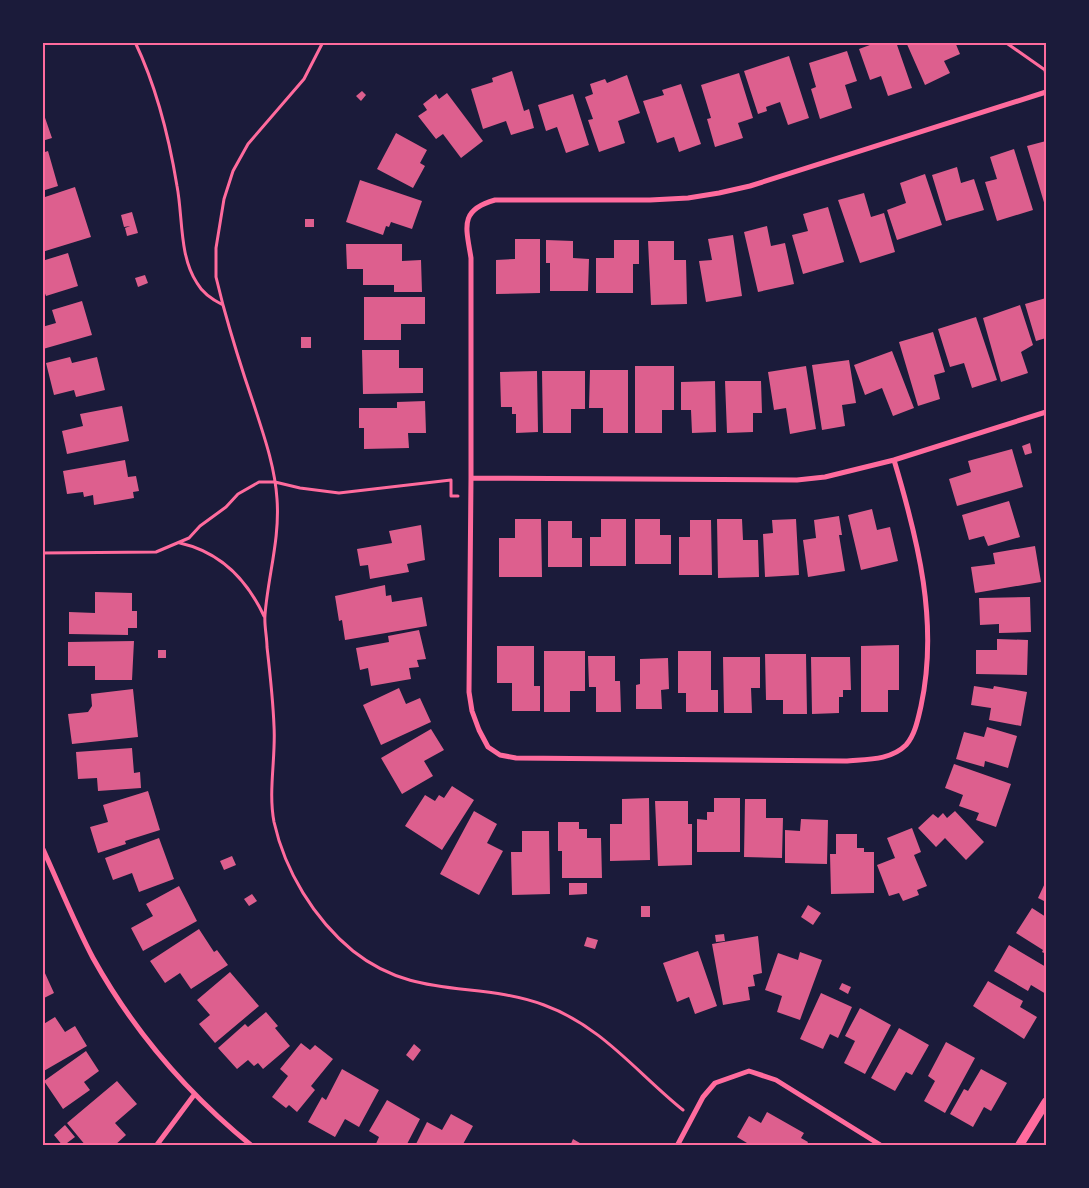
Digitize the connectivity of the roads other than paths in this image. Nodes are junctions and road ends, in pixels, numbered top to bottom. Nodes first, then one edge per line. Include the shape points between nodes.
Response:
1 (1046, 92) edge
2 (1046, 412) edge
3 (894, 460) junction
4 (471, 478) junction
5 (42, 847) edge
6 (194, 1095) junction
7 (1046, 1102) edge
8 (156, 1146) edge
9 (252, 1146) edge
10 (677, 1146) edge
11 (882, 1146) edge
12 (1019, 1146) edge

1 - 4 street via 719,193 650,200 516,199 480,204 465,224 470,258
2 - 3 street
3 - 4 street via 825,477 797,480
3 - 4 street via 921,561 927,608 928,650 923,694 916,726 906,744 893,754 845,761 516,758 500,755 488,747 479,730 470,692
5 - 6 street via 70,911 108,983 174,1074
6 - 8 street
6 - 9 street
7 - 12 street
10 - 11 street via 703,1097 715,1083 749,1071 776,1080

